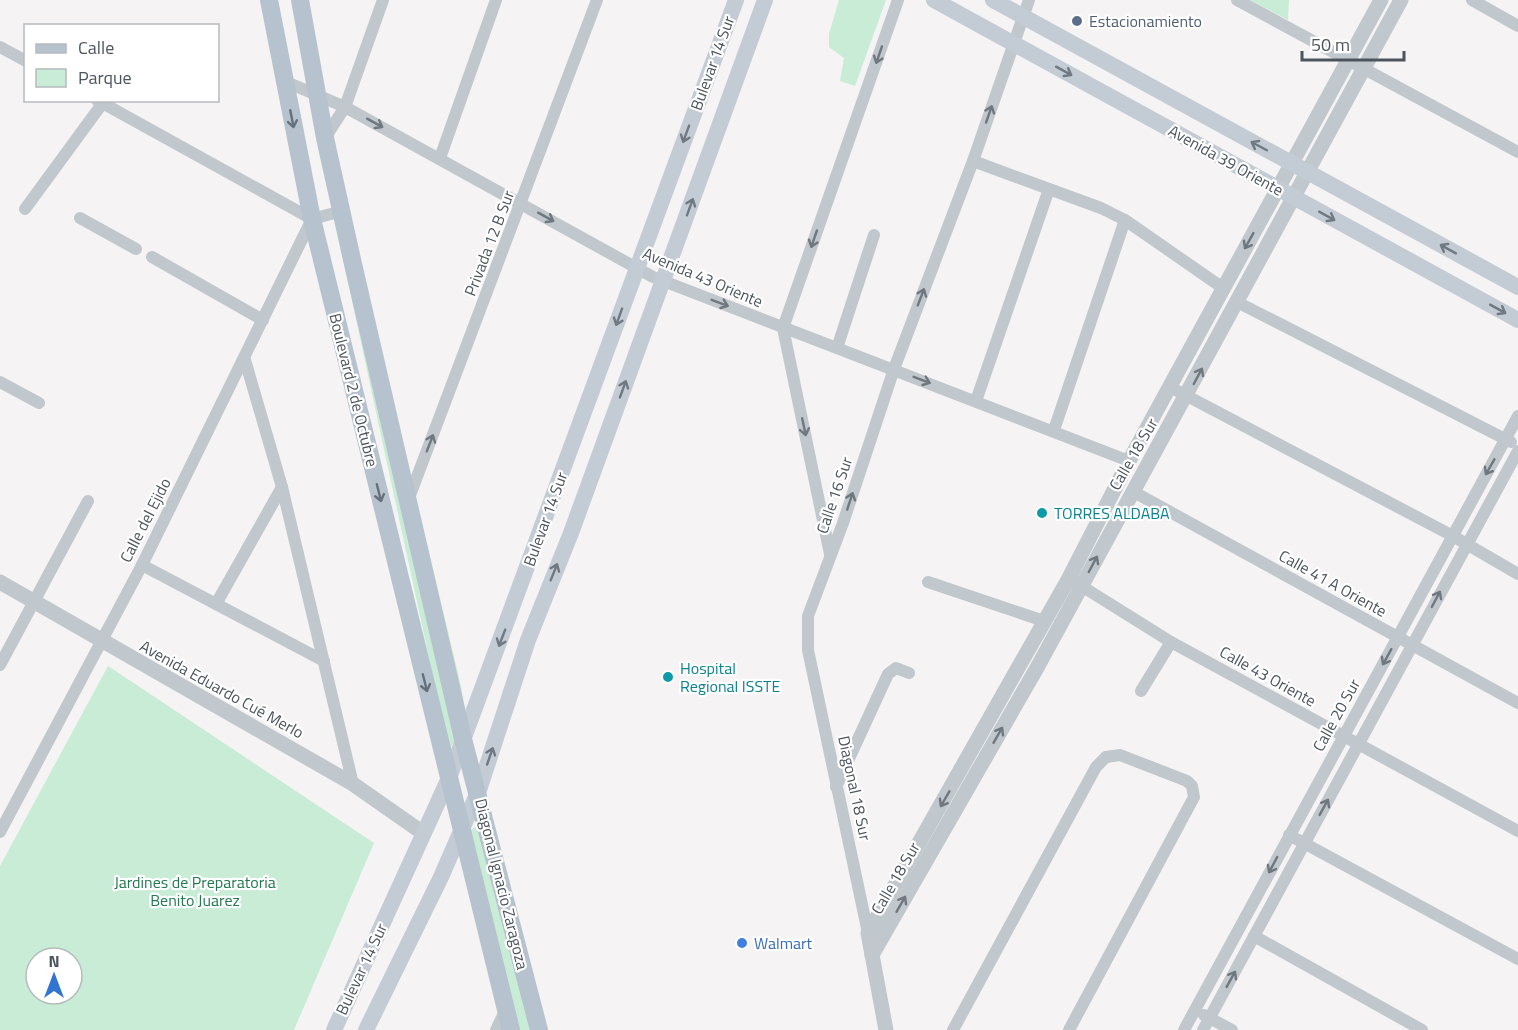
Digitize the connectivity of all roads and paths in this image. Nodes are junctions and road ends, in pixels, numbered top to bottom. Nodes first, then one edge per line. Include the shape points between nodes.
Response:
1 (269, 0) edge
2 (300, 0) edge
3 (383, 0) edge
4 (496, 0) edge
5 (597, 0) edge
6 (736, 0) edge
7 (765, 0) edge
8 (898, 0) edge
9 (934, 0) edge
10 (993, 0) edge
11 (1029, 0) edge
12 (1238, 0) edge
13 (1381, 0) edge
14 (1401, 0) edge
15 (1472, 0) edge
16 (1023, 16) junction
17 (1518, 26) edge
18 (1013, 43) junction
19 (0, 47) edge
20 (24, 60) edge
21 (1348, 60) junction
22 (1363, 68) junction
23 (284, 81) junction
24 (317, 94) junction
25 (100, 102) edge
26 (345, 107) junction
27 (325, 138) junction
28 (1518, 152) edge
29 (440, 158) junction
30 (973, 161) junction
31 (1291, 163) junction
32 (1308, 173) junction
33 (1049, 189) junction
34 (1277, 189) junction
35 (1294, 198) junction
36 (522, 204) junction
37 (25, 209) dead end
38 (342, 212) junction
39 (80, 218) dead end
40 (312, 219) junction
41 (1125, 220) junction
42 (874, 235) dead end
43 (136, 249) dead end
44 (152, 257) dead end
45 (637, 268) junction
46 (664, 281) junction
47 (1518, 287) edge
48 (1223, 288) junction
49 (1238, 302) junction
50 (264, 320) junction
51 (1518, 320) edge
52 (783, 328) junction
53 (837, 348) junction
54 (245, 360) junction
55 (894, 369) junction
56 (0, 382) edge
57 (1170, 387) junction
58 (1187, 396) junction
59 (976, 401) junction
60 (39, 403) dead end
61 (1518, 416) edge
62 (1054, 430) junction
63 (1505, 440) junction
64 (1518, 445) edge
65 (1518, 450) edge
66 (1129, 461) junction
67 (282, 487) junction
68 (1132, 491) junction
69 (409, 498) junction
70 (88, 501) dead end
71 (1451, 535) junction
72 (1465, 544) junction
73 (831, 556) junction
74 (142, 565) junction
75 (1518, 574) edge
76 (0, 582) edge
77 (928, 582) dead end
78 (1075, 582) junction
79 (36, 603) junction
80 (216, 604) junction
81 (1044, 621) junction
82 (1397, 638) junction
83 (100, 640) junction
84 (1171, 642) junction
85 (1411, 646) junction
86 (324, 662) junction
87 (1031, 662) junction
88 (0, 666) edge
89 (909, 673) dead end
90 (1142, 691) dead end
91 (1518, 703) edge
92 (1342, 737) junction
93 (463, 739) junction
94 (1357, 746) junction
95 (449, 778) junction
96 (353, 784) junction
97 (836, 788) junction
98 (478, 790) junction
99 (462, 830) junction
100 (1518, 831) edge
101 (0, 832) edge
102 (423, 833) junction
103 (1289, 835) junction
104 (1304, 844) junction
105 (868, 933) junction
106 (1254, 936) junction
107 (872, 955) junction
108 (1518, 959) edge
109 (506, 1009) junction
110 (1195, 1009) junction
111 (1209, 1018) junction
112 (334, 1030) edge
113 (366, 1030) edge
114 (496, 1030) edge
115 (511, 1030) edge
116 (539, 1030) edge
117 (886, 1030) edge
118 (953, 1030) edge
119 (1069, 1030) edge
120 (1184, 1030) edge
121 (1203, 1030) edge
122 (1232, 1030) edge
123 (1422, 1030) edge

1 - 23 main road, Boulevard 2 de Octubre
2 - 24 main road, Boulevard 2 de Octubre
3 - 26 street
4 - 29 street
5 - 36 street, Privada 12 B Sur
6 -> 45 main road, Bulevar 14 Sur
46 -> 7 main road, Bulevar 14 Sur
8 -> 52 street
9 - 18 main road, Avenida 39 Oriente
10 - 16 main road, Avenida 39 Oriente
11 - 16 street, Calle 16 Sur
12 - 21 street
13 - 21 street, Calle 18 Sur
14 - 22 street, Calle 18 Sur
15 - 17 street
16 - 18 street, Calle 16 Sur
31 -> 16 main road, Avenida 39 Oriente
30 -> 18 street, Calle 16 Sur
18 -> 34 main road, Avenida 39 Oriente
19 - 20 street
21 - 22 street
21 - 31 street, Calle 18 Sur
22 - 28 street
22 - 32 street, Calle 18 Sur
23 - 24 street, Avenida 43 Oriente
23 -> 40 main road, Boulevard 2 de Octubre
24 - 26 street, Avenida 43 Oriente
24 - 27 main road, Boulevard 2 de Octubre
25 - 37 street
25 - 40 street
26 - 27 street
26 -> 29 street, Avenida 43 Oriente
27 - 38 main road, Boulevard 2 de Octubre
29 - 36 street, Avenida 43 Oriente
30 - 33 street
55 -> 30 street, Calle 16 Sur
31 - 32 main road, Avenida 39 Oriente
31 - 34 street, Calle 18 Sur
32 - 35 street, Calle 18 Sur
47 -> 32 main road, Avenida 39 Oriente
33 - 41 street
33 - 59 street
34 - 35 main road, Avenida 39 Oriente
34 -> 48 street, Calle 18 Sur
35 - 49 street, Calle 18 Sur
35 -> 51 main road, Avenida 39 Oriente
36 -> 45 street, Avenida 43 Oriente
69 -> 36 street, Privada 12 B Sur
38 - 40 street
38 - 69 main road, Boulevard 2 de Octubre
39 - 43 street
40 - 50 street, Calle del Ejido
40 -> 95 main road, Boulevard 2 de Octubre
41 - 48 street
41 - 62 street
42 - 53 street
44 - 50 street
45 - 46 street, Avenida 43 Oriente
45 -> 93 main road, Bulevar 14 Sur
46 -> 52 street, Avenida 43 Oriente
98 -> 46 main road, Bulevar 14 Sur via 528,640
48 - 57 street, Calle 18 Sur
58 -> 49 street, Calle 18 Sur
49 - 63 street
50 - 54 street, Calle del Ejido
52 - 53 street, Avenida 43 Oriente
52 -> 73 street, Calle 16 Sur
53 - 55 street, Avenida 43 Oriente
54 - 67 street
54 - 74 street, Calle del Ejido
55 -> 59 street, Avenida 43 Oriente
73 -> 55 street, Calle 16 Sur
56 - 60 street
57 - 58 street
57 - 66 street, Calle 18 Sur
58 - 68 street, Calle 18 Sur
58 - 71 street
59 - 62 street, Avenida 43 Oriente
61 - 63 street, Calle 20 Sur
62 - 66 street, Avenida 43 Oriente
63 - 64 street
63 -> 71 street, Calle 20 Sur
65 - 72 street, Calle 20 Sur
66 - 78 street, Calle 18 Sur
67 - 80 street
67 - 86 street
78 -> 68 street, Calle 18 Sur
68 - 82 street, Calle 41 A Oriente
69 - 93 main road, Boulevard 2 de Octubre
70 - 79 street
71 - 72 street
71 - 82 street, Calle 20 Sur
72 - 75 street
85 -> 72 street, Calle 20 Sur
73 - 97 street, Diagonal 18 Sur via 808,616 807,633
74 - 80 street
74 - 83 street, Calle del Ejido
76 - 79 street, Avenida Eduardo Cué Merlo
77 - 81 street
78 - 81 street, Calle 18 Sur
78 - 84 street, Calle 43 Oriente
78 - 87 street, Calle 18 Sur
79 - 83 street, Avenida Eduardo Cué Merlo
79 - 88 street
80 - 86 street
81 - 87 street, Calle 18 Sur
82 - 85 street, Calle 41 A Oriente
82 -> 92 street, Calle 20 Sur
83 - 96 street, Avenida Eduardo Cué Merlo
83 - 101 street, Calle del Ejido
84 - 90 street
84 - 92 street, Calle 43 Oriente
85 - 91 street, Calle 41 A Oriente
85 - 94 street, Calle 20 Sur
86 - 96 street
87 -> 105 street, Calle 18 Sur
107 -> 87 street, Calle 18 Sur
89 - 97 street via 896,668 888,674
92 - 94 street, Calle 43 Oriente
92 - 103 street, Calle 20 Sur
93 - 95 main road, Bulevar 14 Sur
93 - 98 main road, Diagonal Ignacio Zaragoza
94 - 100 street, Calle 43 Oriente
104 -> 94 street, Calle 20 Sur
95 - 99 main road, Diagonal Ignacio Zaragoza
95 - 102 main road, Bulevar 14 Sur
96 - 102 street, Avenida Eduardo Cué Merlo
97 - 105 street, Diagonal 18 Sur
98 - 99 main road, Bulevar 14 Sur
98 - 116 main road, Diagonal Ignacio Zaragoza
99 - 109 main road, Diagonal Ignacio Zaragoza
99 - 113 main road, Bulevar 14 Sur
102 - 112 main road, Bulevar 14 Sur
103 - 104 street
103 -> 110 street, Calle 20 Sur
104 - 106 street, Calle 20 Sur
104 - 108 street
105 - 107 street, Diagonal 18 Sur
111 -> 106 street, Calle 20 Sur
106 - 123 street
107 - 117 street, Diagonal 18 Sur
109 - 114 street
109 - 115 main road, Diagonal Ignacio Zaragoza
110 - 111 street
110 - 120 street, Calle 20 Sur
111 - 121 street, Calle 20 Sur
111 - 122 street
118 - 119 street via 1096,767 1106,757 1120,754 1187,781 1194,791 1193,804

